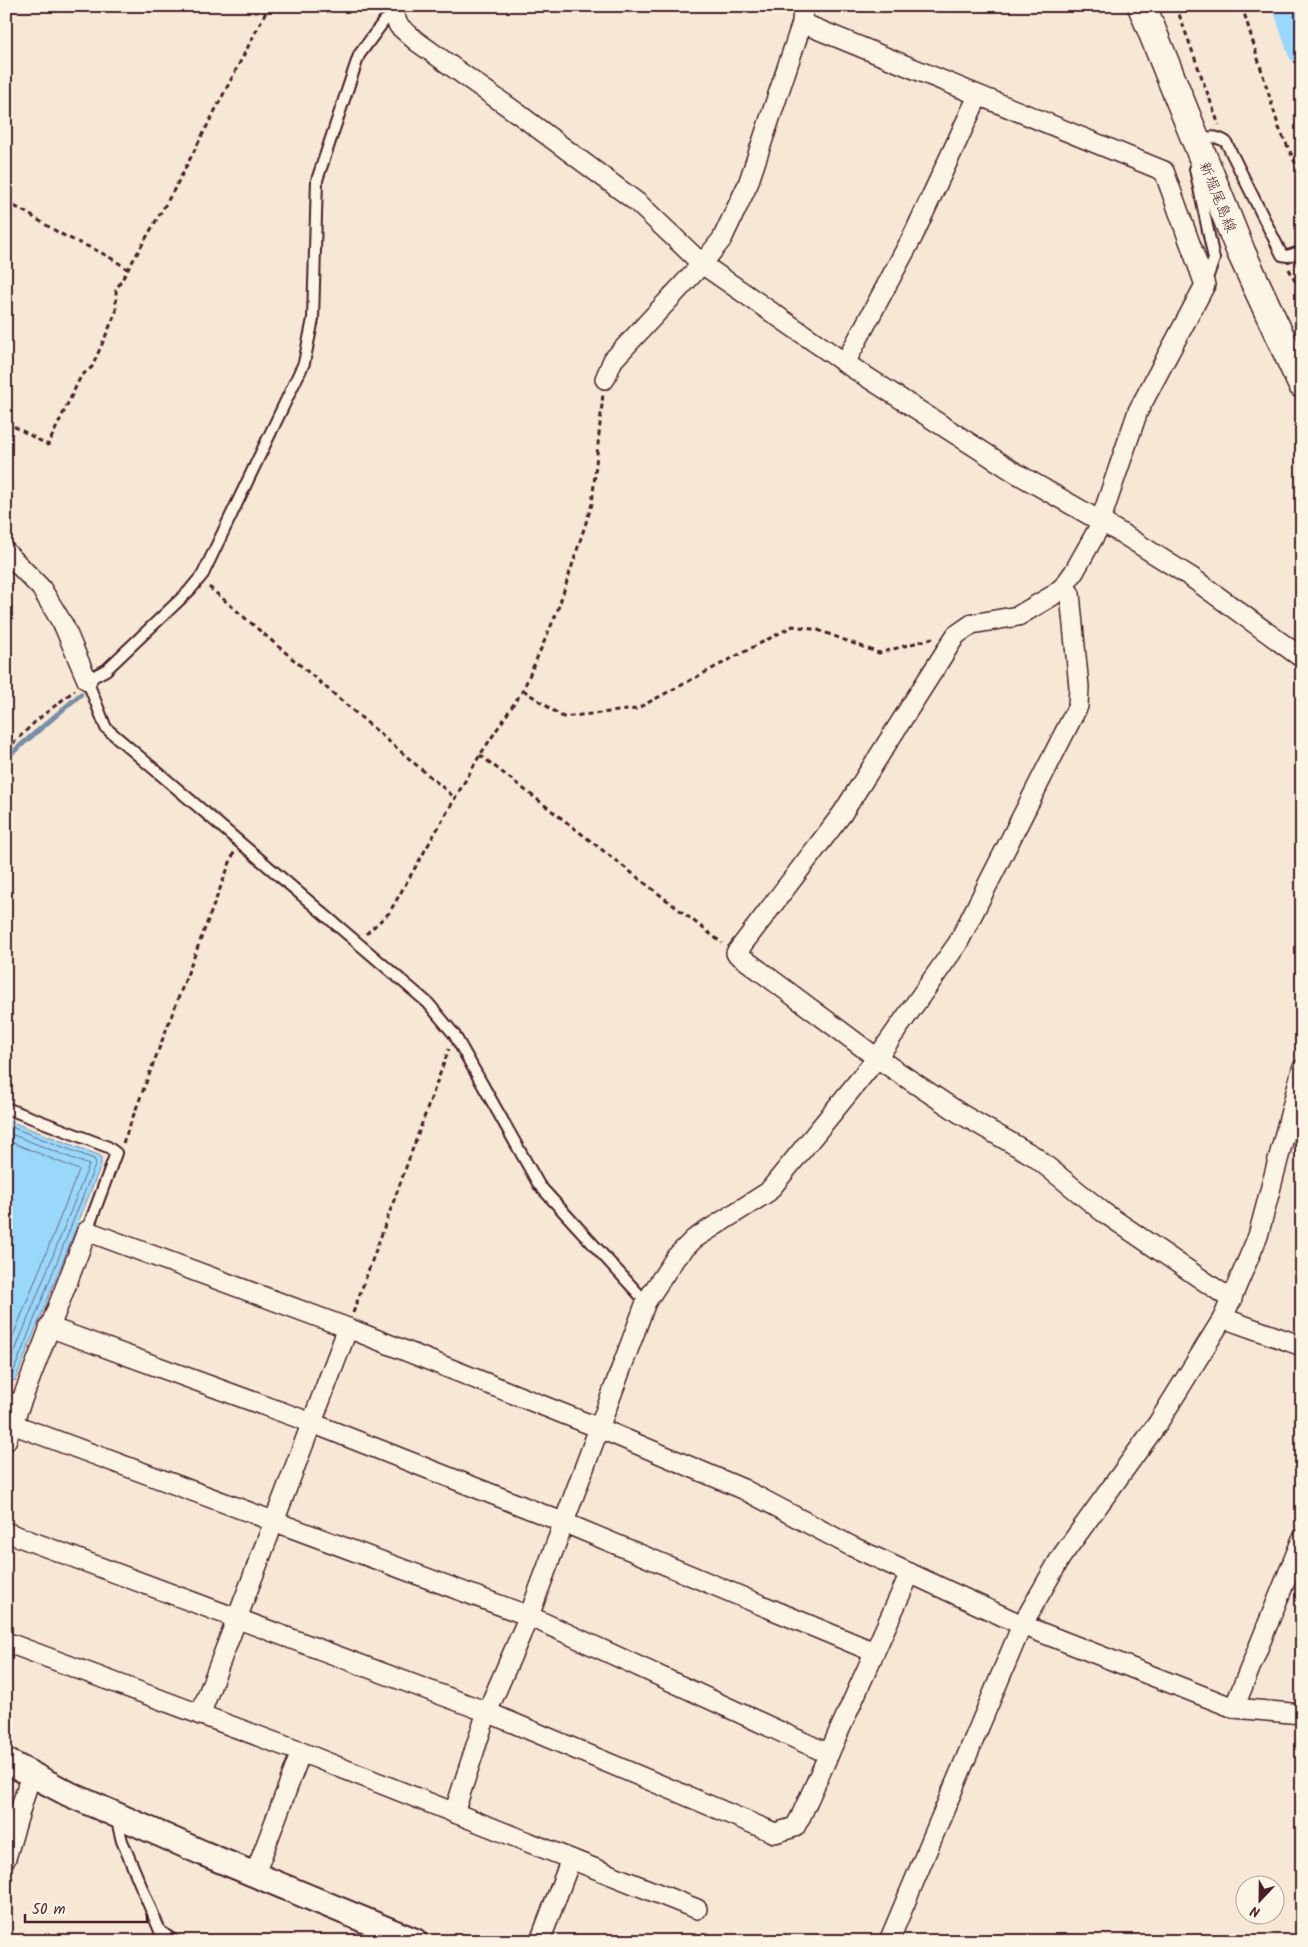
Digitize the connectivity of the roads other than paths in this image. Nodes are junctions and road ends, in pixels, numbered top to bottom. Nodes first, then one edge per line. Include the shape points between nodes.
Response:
1 (1142, 6) edge
2 (395, 11) edge
3 (803, 15) edge
4 (978, 96) junction
5 (1196, 144) junction
6 (1302, 251) edge
7 (702, 264) junction
8 (1205, 285) junction
9 (845, 363) junction
10 (605, 379) road end
11 (1302, 384) edge
12 (1099, 522) junction
13 (6, 552) edge
14 (1064, 586) junction
15 (1302, 658) edge
16 (87, 680) junction
17 (877, 1058) junction
18 (1302, 1069) edge
19 (6, 1108) edge
20 (87, 1231) junction
21 (1232, 1300) junction
22 (646, 1302) junction
23 (1223, 1318) junction
24 (49, 1328) junction
25 (348, 1328) junction
26 (1302, 1346) edge
27 (13, 1399) edge
28 (312, 1423) junction
29 (599, 1428) junction
30 (9, 1433) edge
31 (274, 1521) junction
32 (565, 1523) junction
33 (6, 1532) edge
34 (1302, 1539) edge
35 (910, 1573) junction
36 (529, 1616) junction
37 (236, 1619) junction
38 (1022, 1625) junction
39 (6, 1642) edge
40 (874, 1652) junction
41 (1234, 1708) junction
42 (487, 1712) junction
43 (1302, 1714) edge
44 (200, 1715) junction
45 (301, 1752) junction
46 (829, 1754) junction
47 (6, 1761) edge
48 (31, 1774) junction
49 (454, 1813) junction
50 (115, 1814) junction
51 (6, 1858) edge
52 (571, 1859) junction
53 (255, 1874) junction
54 (697, 1909) dead end
55 (174, 1941) edge
56 (415, 1941) edge
57 (540, 1941) edge
58 (888, 1941) edge

1 - 5 main road, 新堀尾島線
2 - 7 street via 399,26 416,41 638,203
2 - 16 lane via 384,20 359,55 317,180 313,319 304,363 199,578 106,670
3 - 4 street
3 - 7 street via 748,184 722,239
4 - 8 street via 1164,171
4 - 9 street via 914,236
5 - 6 lane via 1217,136 1226,142 1282,255
5 - 8 lane via 1194,163 1214,258
5 - 11 main road, 新堀尾島線
7 - 9 street
7 - 10 street via 613,360
8 - 12 street via 1138,412
9 - 12 street via 1016,473
12 - 14 street via 1097,531
12 - 15 street via 1191,577
13 - 16 street via 41,588 64,626
14 - 17 street via 1070,594 1078,706 958,943
14 - 17 street via 1018,616 972,624 956,635 842,814 736,953
16 - 22 lane via 106,728 428,1003 454,1034 538,1185
17 - 21 street via 961,1114 1034,1156 1103,1212
17 - 22 street via 768,1192 694,1240 676,1257
18 - 21 street via 1258,1236
19 - 20 lane via 108,1147 116,1153
20 - 24 street
20 - 25 street
21 - 23 street
22 - 29 street
23 - 26 street
23 - 38 street via 1158,1423 1061,1557
24 - 27 street
24 - 28 street
25 - 28 street
25 - 29 street
27 - 30 street
28 - 31 street
28 - 32 street
29 - 32 street
29 - 35 street via 743,1489 850,1546
30 - 31 street
31 - 36 street
31 - 37 street
32 - 36 street
32 - 40 street
33 - 37 street
34 - 41 street
35 - 38 street
35 - 40 street
36 - 42 street
36 - 46 street
37 - 42 street
37 - 44 street
38 - 41 street
38 - 58 street
39 - 44 street
40 - 46 street
41 - 43 street
42 - 46 street via 775,1833 795,1827
42 - 49 street
44 - 45 street
45 - 49 street
45 - 53 street
47 - 48 street
48 - 50 street
48 - 51 street
49 - 52 street
50 - 53 street
50 - 55 lane via 122,1841 160,1931
52 - 54 street
52 - 57 street
53 - 56 street

